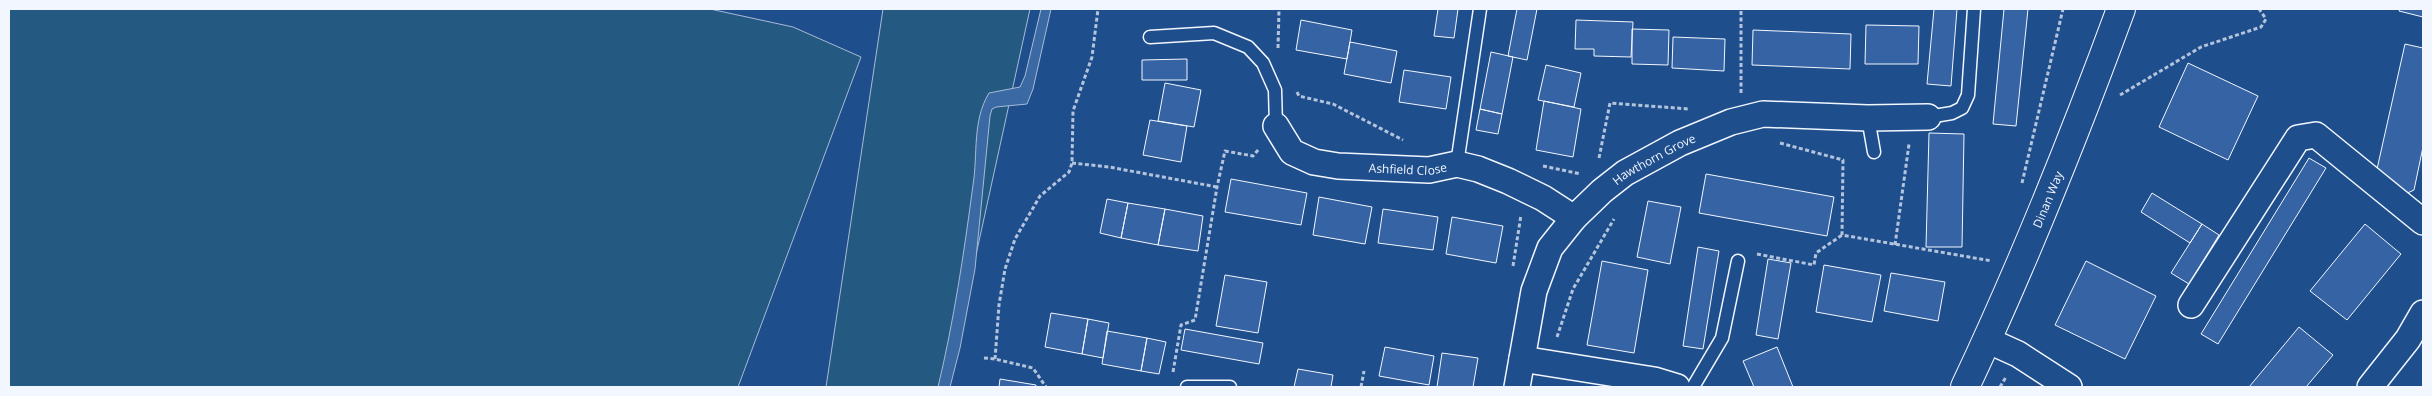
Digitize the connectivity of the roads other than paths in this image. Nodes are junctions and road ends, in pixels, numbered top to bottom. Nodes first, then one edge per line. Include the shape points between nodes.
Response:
1 (1480, 9) edge
2 (1974, 9) edge
3 (2121, 9) edge
4 (1150, 37) dead end
5 (1917, 117) joint
6 (1868, 118) junction
7 (1276, 126) joint
8 (1874, 152) dead end
9 (1458, 164) junction
10 (1574, 218) junction
11 (2423, 222) edge
12 (1738, 261) road end
13 (2191, 305) dead end
14 (2423, 313) edge
15 (1987, 340) junction
16 (1522, 359) junction
17 (1187, 387) edge
18 (1230, 387) edge
19 (1517, 387) edge
20 (1677, 387) edge
21 (1693, 387) edge
22 (1965, 387) edge
23 (2070, 387) edge
24 (2370, 387) edge

1 - 9 lane
2 - 5 lane via 1968,95 1962,108 1952,113
3 - 15 street, Dinan Way via 2077,129
4 - 7 lane via 1214,33 1248,47 1264,63 1275,90
5 - 6 street, Hawthorn Grove
6 - 8 lane
6 - 10 street, Hawthorn Grove via 1763,114 1731,122 1680,143 1625,173
7 - 9 street, Ashfield Close via 1292,152 1314,162 1429,170
9 - 10 street, Ashfield Close via 1508,181
10 - 16 street, Hawthorn Grove via 1550,248 1534,291
11 - 13 street via 2316,135 2298,138
12 - 21 lane via 1722,338
14 - 24 street via 2408,339
15 - 22 street, Dinan Way
15 - 23 street via 2018,354
16 - 19 street, Hawthorn Grove
16 - 20 street via 1654,380
17 - 18 lane

